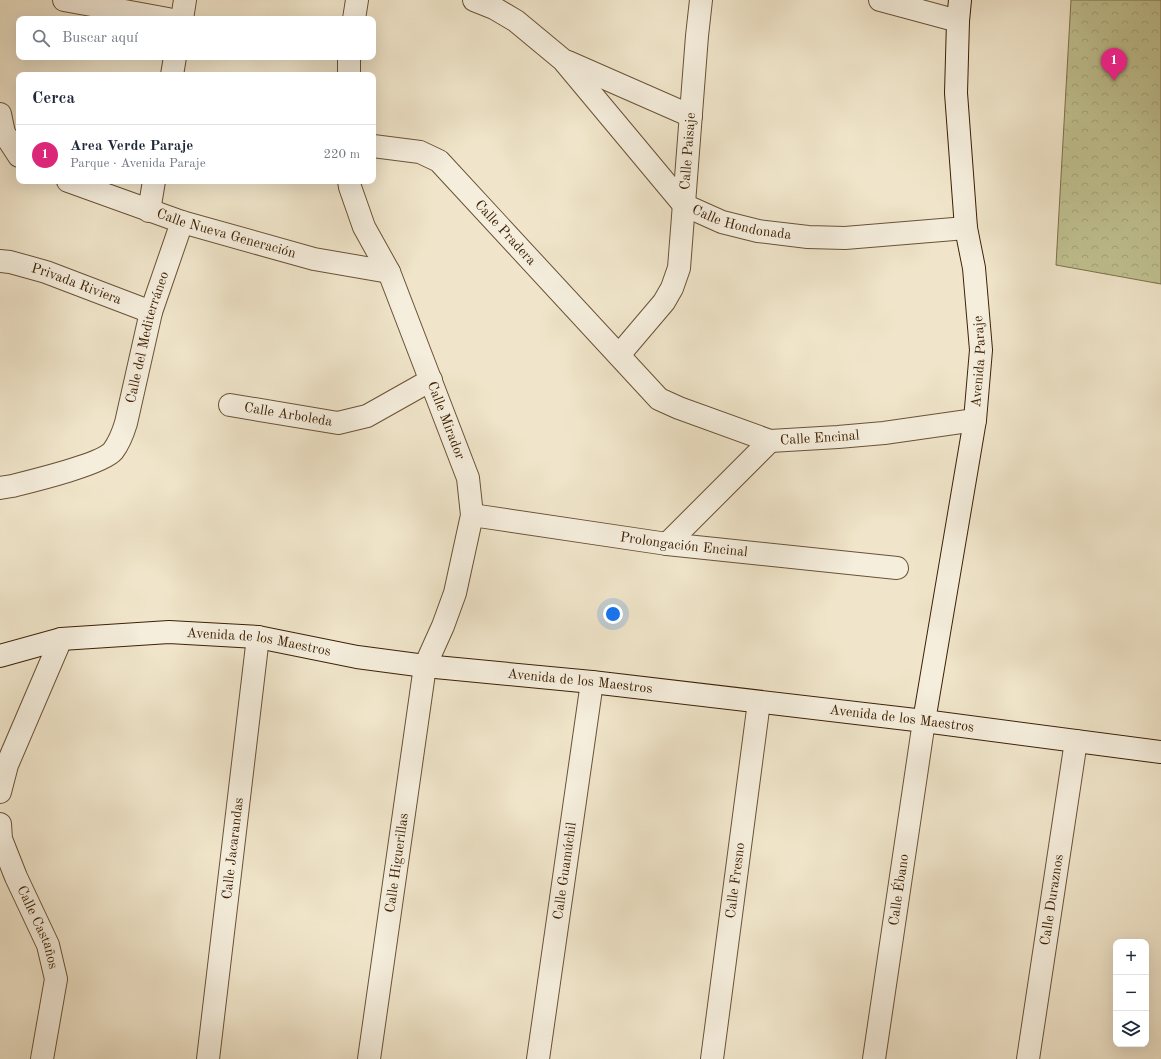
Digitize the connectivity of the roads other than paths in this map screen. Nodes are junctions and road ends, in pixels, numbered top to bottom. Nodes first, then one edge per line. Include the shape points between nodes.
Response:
1 (64, 0) edge
2 (185, 0) edge
3 (357, 0) edge
4 (474, 0) edge
5 (701, 0) edge
6 (880, 0) edge
7 (959, 10) edge
8 (152, 16) edge
9 (182, 16) edge
10 (354, 16) edge
11 (175, 60) edge
12 (349, 60) edge
13 (563, 60) junction
14 (173, 72) edge
15 (349, 72) edge
16 (0, 114) edge
17 (691, 116) junction
18 (376, 146) edge
19 (16, 151) edge
20 (76, 184) edge
21 (154, 184) edge
22 (350, 184) edge
23 (684, 205) junction
24 (149, 211) junction
25 (182, 222) junction
26 (966, 228) junction
27 (0, 261) edge
28 (389, 272) junction
29 (151, 312) junction
30 (618, 355) junction
31 (431, 380) junction
32 (230, 406) dead end
33 (975, 420) junction
34 (770, 441) junction
35 (0, 488) edge
36 (472, 515) junction
37 (668, 544) junction
38 (897, 568) dead end
39 (258, 637) junction
40 (61, 639) junction
41 (0, 656) edge
42 (425, 666) junction
43 (592, 682) junction
44 (759, 702) junction
45 (924, 721) junction
46 (1076, 741) junction
47 (1161, 752) edge
48 (0, 792) edge
49 (0, 824) edge
50 (42, 1059) edge
51 (208, 1059) edge
52 (369, 1059) edge
53 (538, 1059) edge
54 (712, 1059) edge
55 (874, 1059) edge
56 (1028, 1059) edge

1 - 8 street
2 - 9 street
3 - 10 street
4 - 13 street, Calle Hondonada via 516,21
5 - 17 street, Calle Paisaje
6 - 7 street
7 - 26 street, Avenida Paraje via 956,93
11 - 14 street
12 - 15 street
13 - 17 street, Calle Hondonada
13 - 23 street, Calle Hondonada
16 - 19 street via 4,133
17 - 23 street, Calle Paisaje
18 - 30 street, Calle Pradera via 420,152 439,161
20 - 24 street, Calle Nueva Generación
21 - 24 street
22 - 28 street, Calle Mirador via 364,227
23 - 26 street, Calle Hondonada via 722,222 758,231 808,237 845,238
23 - 30 street, Calle Paisaje via 679,268 672,288 664,302
24 - 25 street, Calle Nueva Generación
25 - 28 street, Calle Nueva Generación via 314,259
25 - 29 street, Calle del Mediterráneo
26 - 33 street, Avenida Paraje via 974,268 981,350
27 - 29 street, Privada Riviera via 46,272
28 - 31 street, Calle Mirador
29 - 35 street, Calle del Mediterráneo via 126,423 112,451 106,457 89,464
30 - 34 street, Calle Encinal via 658,399
31 - 32 street, Calle Arboleda via 367,416 338,423
31 - 36 street, Calle Mirador via 468,478
33 - 34 street, Calle Encinal via 884,433
33 - 45 street, Avenida Paraje
34 - 37 street
36 - 37 street, Prolongación Encinal
36 - 42 street, Calle Mirador via 455,593 444,626
37 - 38 street, Prolongación Encinal
39 - 40 street, Avenida de los Maestros via 169,632
39 - 42 street, Avenida de los Maestros via 357,657
39 - 51 street, Calle Jacarandas
40 - 41 street, Avenida de los Maestros
40 - 48 street via 7,765
42 - 43 street, Avenida de los Maestros
42 - 52 street, Calle Higuerillas
43 - 44 street, Avenida de los Maestros
43 - 53 street, Calle Guamúchil
44 - 45 street, Avenida de los Maestros
44 - 54 street, Calle Fresno
45 - 46 street, Avenida de los Maestros
45 - 55 street, Calle Ébano
46 - 47 street, Avenida de los Maestros
46 - 56 street, Calle Duraznos
49 - 50 street, Calle Castaños via 1,838 16,877 48,945 56,979

